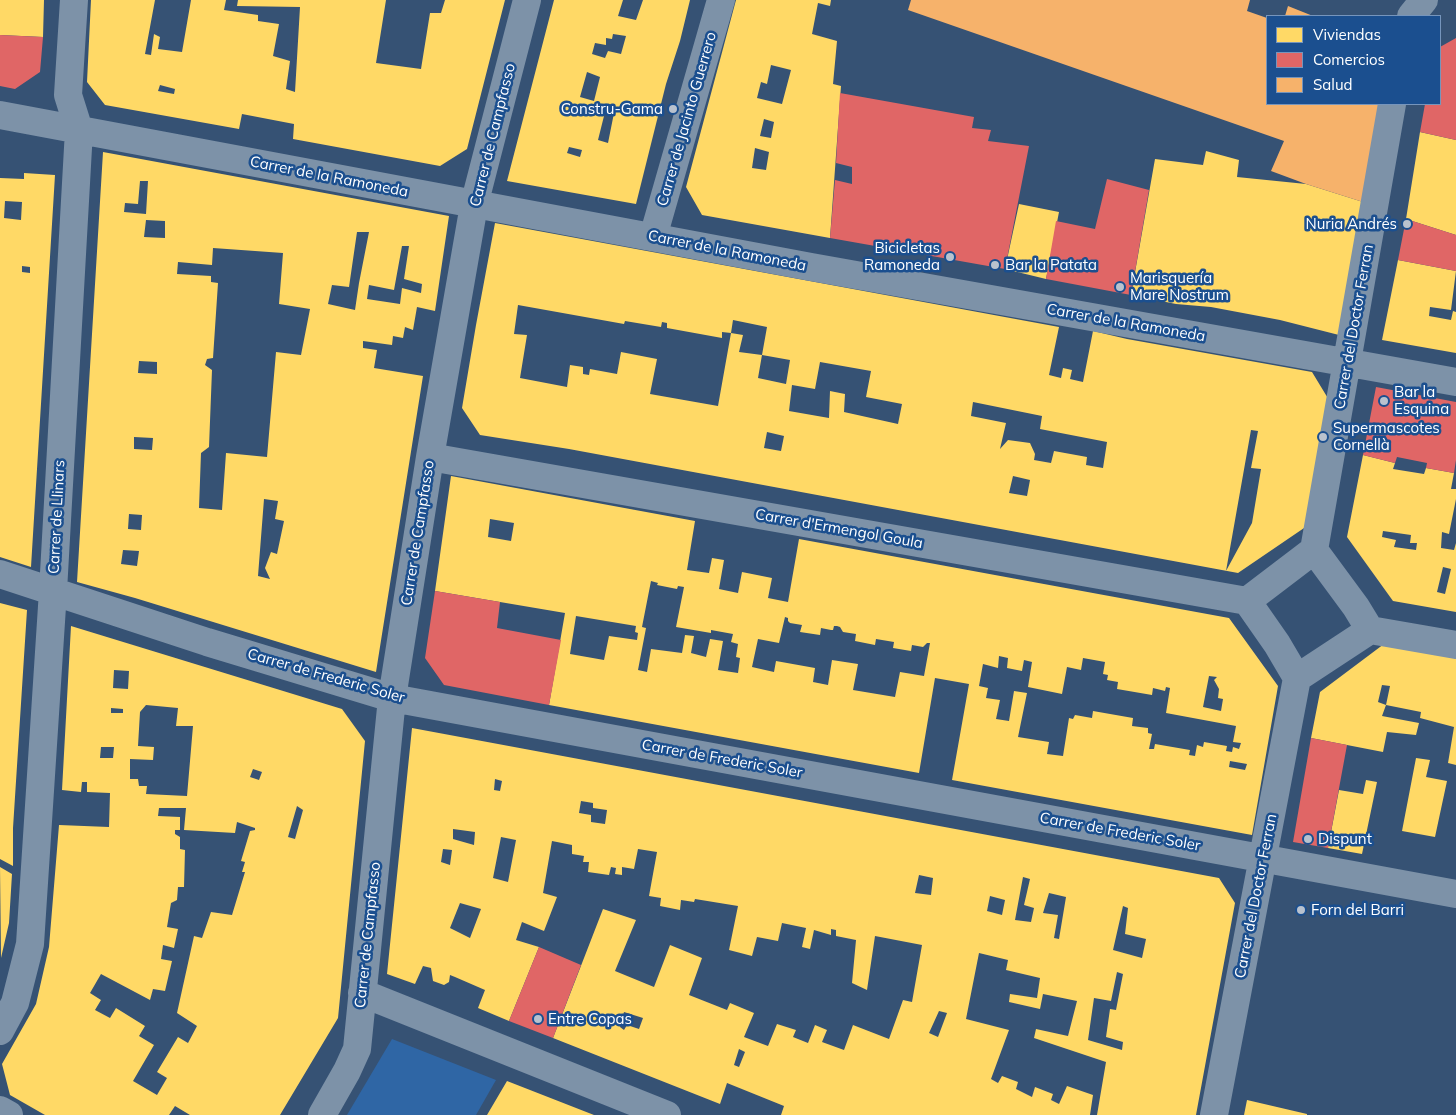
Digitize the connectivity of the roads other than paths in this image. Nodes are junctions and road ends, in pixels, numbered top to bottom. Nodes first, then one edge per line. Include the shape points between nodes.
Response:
1 (74, 0) edge
2 (527, 0) edge
3 (721, 0) edge
4 (1424, 0) edge
5 (1412, 15) edge
6 (1392, 105) edge
7 (0, 115) edge
8 (79, 130) junction
9 (474, 205) junction
10 (653, 237) junction
11 (1348, 362) junction
12 (1456, 382) edge
13 (430, 457) junction
14 (1314, 550) junction
15 (0, 574) edge
16 (53, 590) junction
17 (1247, 601) junction
18 (1370, 630) junction
19 (1456, 645) edge
20 (1297, 678) junction
21 (392, 698) junction
22 (1263, 859) junction
23 (1456, 894) edge
24 (362, 993) junction
25 (0, 1031) edge
26 (0, 1110) edge
27 (8, 1115) edge
28 (322, 1115) edge
29 (668, 1115) edge
30 (1214, 1115) edge

1 - 8 street, Carrer de Llinars via 68,95
2 - 9 street, Carrer de Campfasso
3 - 10 street, Carrer de Jacinto Guerrero
4 - 5 street
6 - 11 street, Carrer del Doctor Ferran
7 - 8 street, Carrer de la Ramoneda
8 - 9 street, Carrer de la Ramoneda
8 - 16 street, Carrer de Llinars
9 - 10 street, Carrer de la Ramoneda
9 - 13 street, Carrer de Campfasso
10 - 11 street, Carrer de la Ramoneda
11 - 12 street, Carrer de la Ramoneda
11 - 14 street, Carrer del Doctor Ferran
13 - 17 street, Carrer d'Ermengol Goula
13 - 21 street, Carrer de Campfasso
14 - 17 street
14 - 18 street
15 - 16 street, Carrer de Frederic Soler
16 - 21 street, Carrer de Frederic Soler via 207,642
16 - 25 street, Carrer de Llinars via 30,944 15,1003
17 - 20 street
18 - 19 street
18 - 20 street
20 - 22 street, Carrer del Doctor Ferran
21 - 22 street, Carrer de Frederic Soler
21 - 24 street, Carrer de Campfasso
22 - 23 street, Carrer de Frederic Soler
22 - 30 street, Carrer del Doctor Ferran
24 - 28 street, Carrer de Campfasso via 357,1050
24 - 29 street
26 - 27 street

